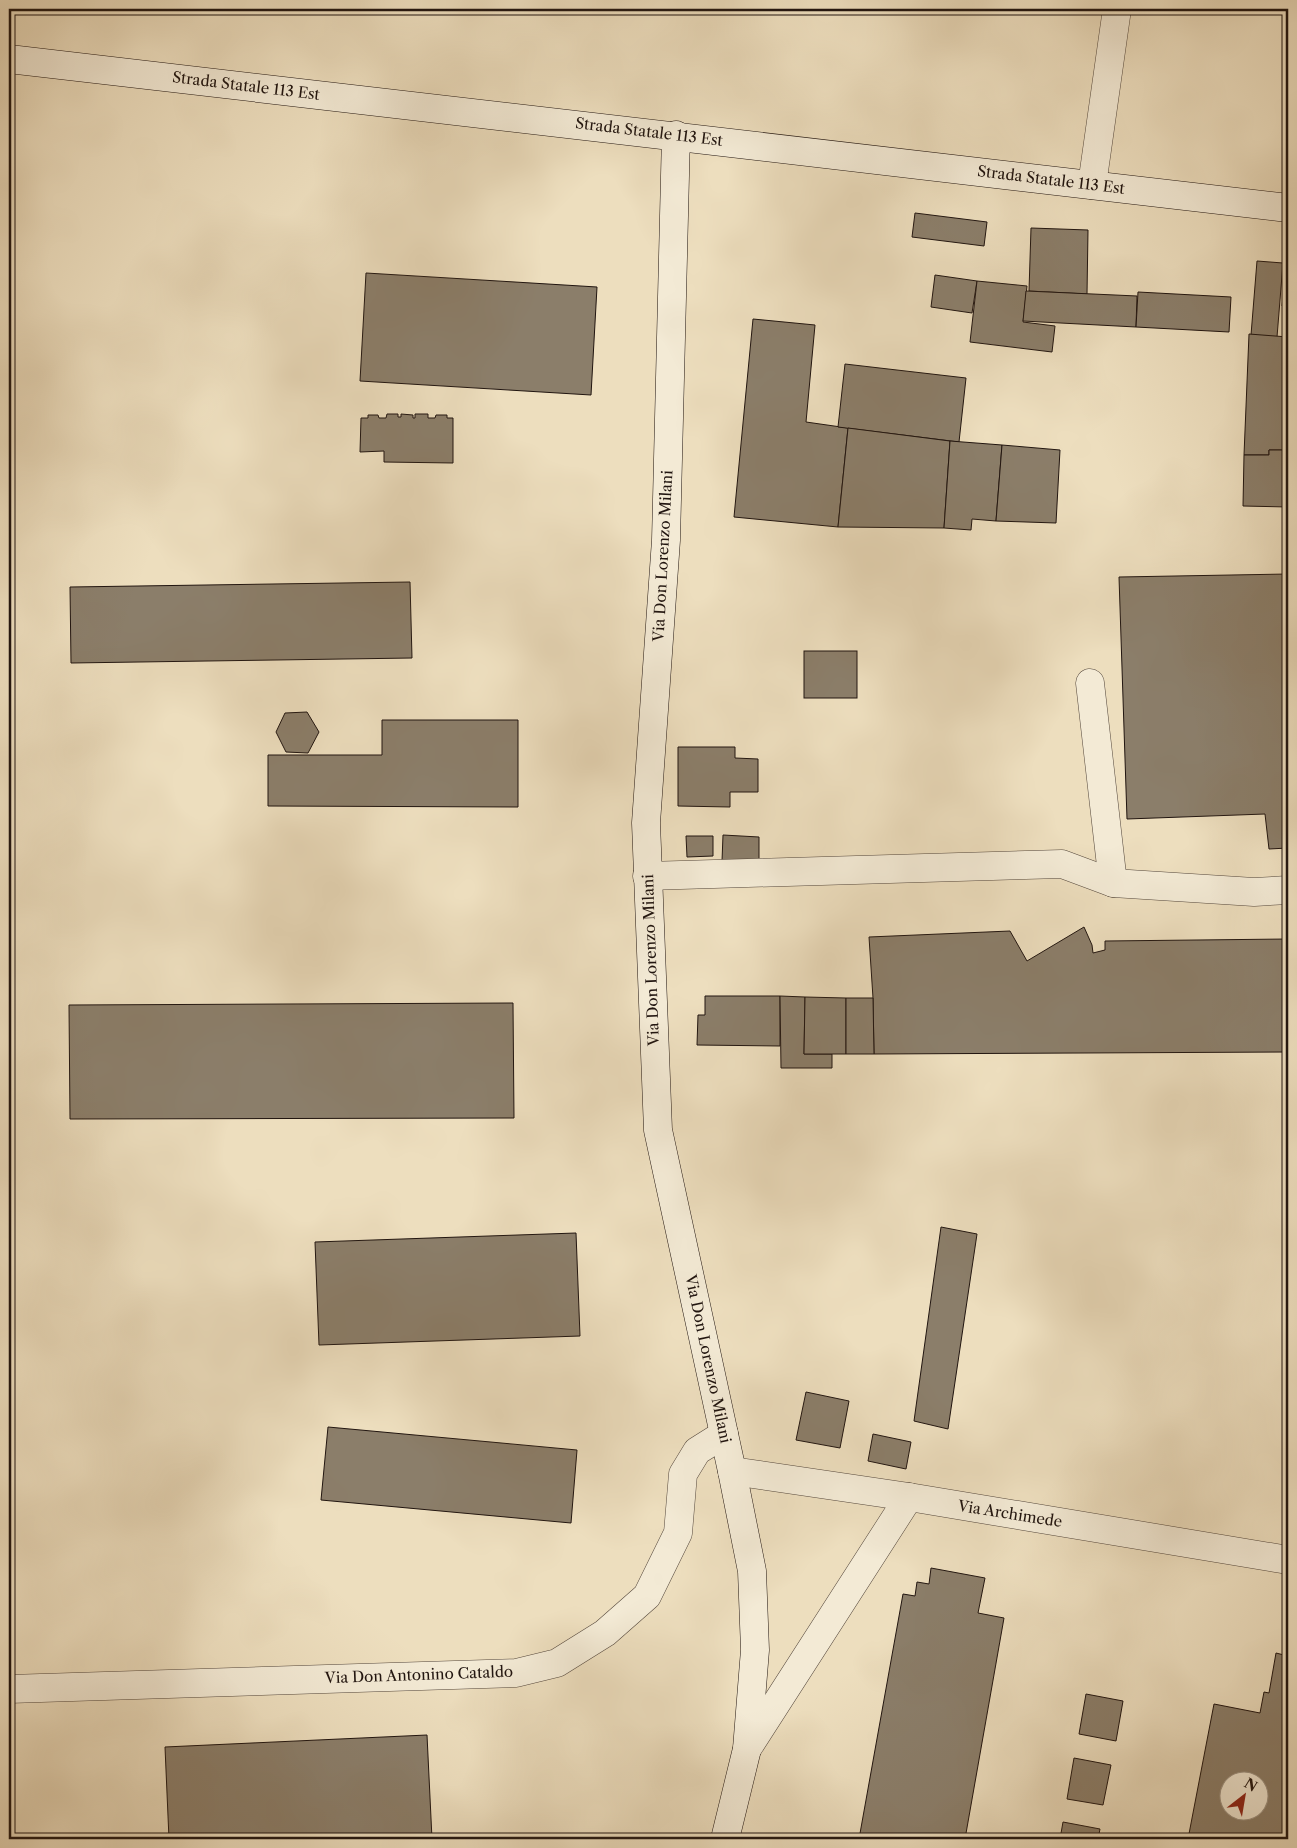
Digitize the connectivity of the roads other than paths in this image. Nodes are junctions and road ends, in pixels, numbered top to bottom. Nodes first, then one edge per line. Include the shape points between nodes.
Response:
1 (1117, 9) edge
2 (9, 59) edge
3 (676, 135) junction
4 (1092, 185) junction
5 (1288, 208) edge
6 (1090, 683) dead end
7 (648, 876) junction
8 (1113, 883) junction
9 (1288, 890) edge
10 (724, 1434) junction
11 (732, 1471) junction
12 (908, 1497) junction
13 (1288, 1560) edge
14 (9, 1689) edge
15 (744, 1761) junction
16 (725, 1839) edge

1 - 4 street
2 - 3 street, Strada Statale 113 Est
3 - 4 street, Strada Statale 113 Est
3 - 7 street, Via Don Lorenzo Milani via 666,540 646,823
4 - 5 street, Strada Statale 113 Est
6 - 8 street
7 - 8 street via 1062,864
7 - 10 street, Via Don Lorenzo Milani via 658,1130
8 - 9 street via 1254,892
10 - 11 street, Via Don Lorenzo Milani
10 - 14 street, Via Don Antonino Cataldo via 697,1451 683,1474 678,1533 647,1596 605,1634 557,1663 516,1673
11 - 12 street, Via Archimede
11 - 15 street, Via Don Lorenzo Milani via 752,1571 755,1650
12 - 13 street, Via Archimede
12 - 15 street
15 - 16 street

